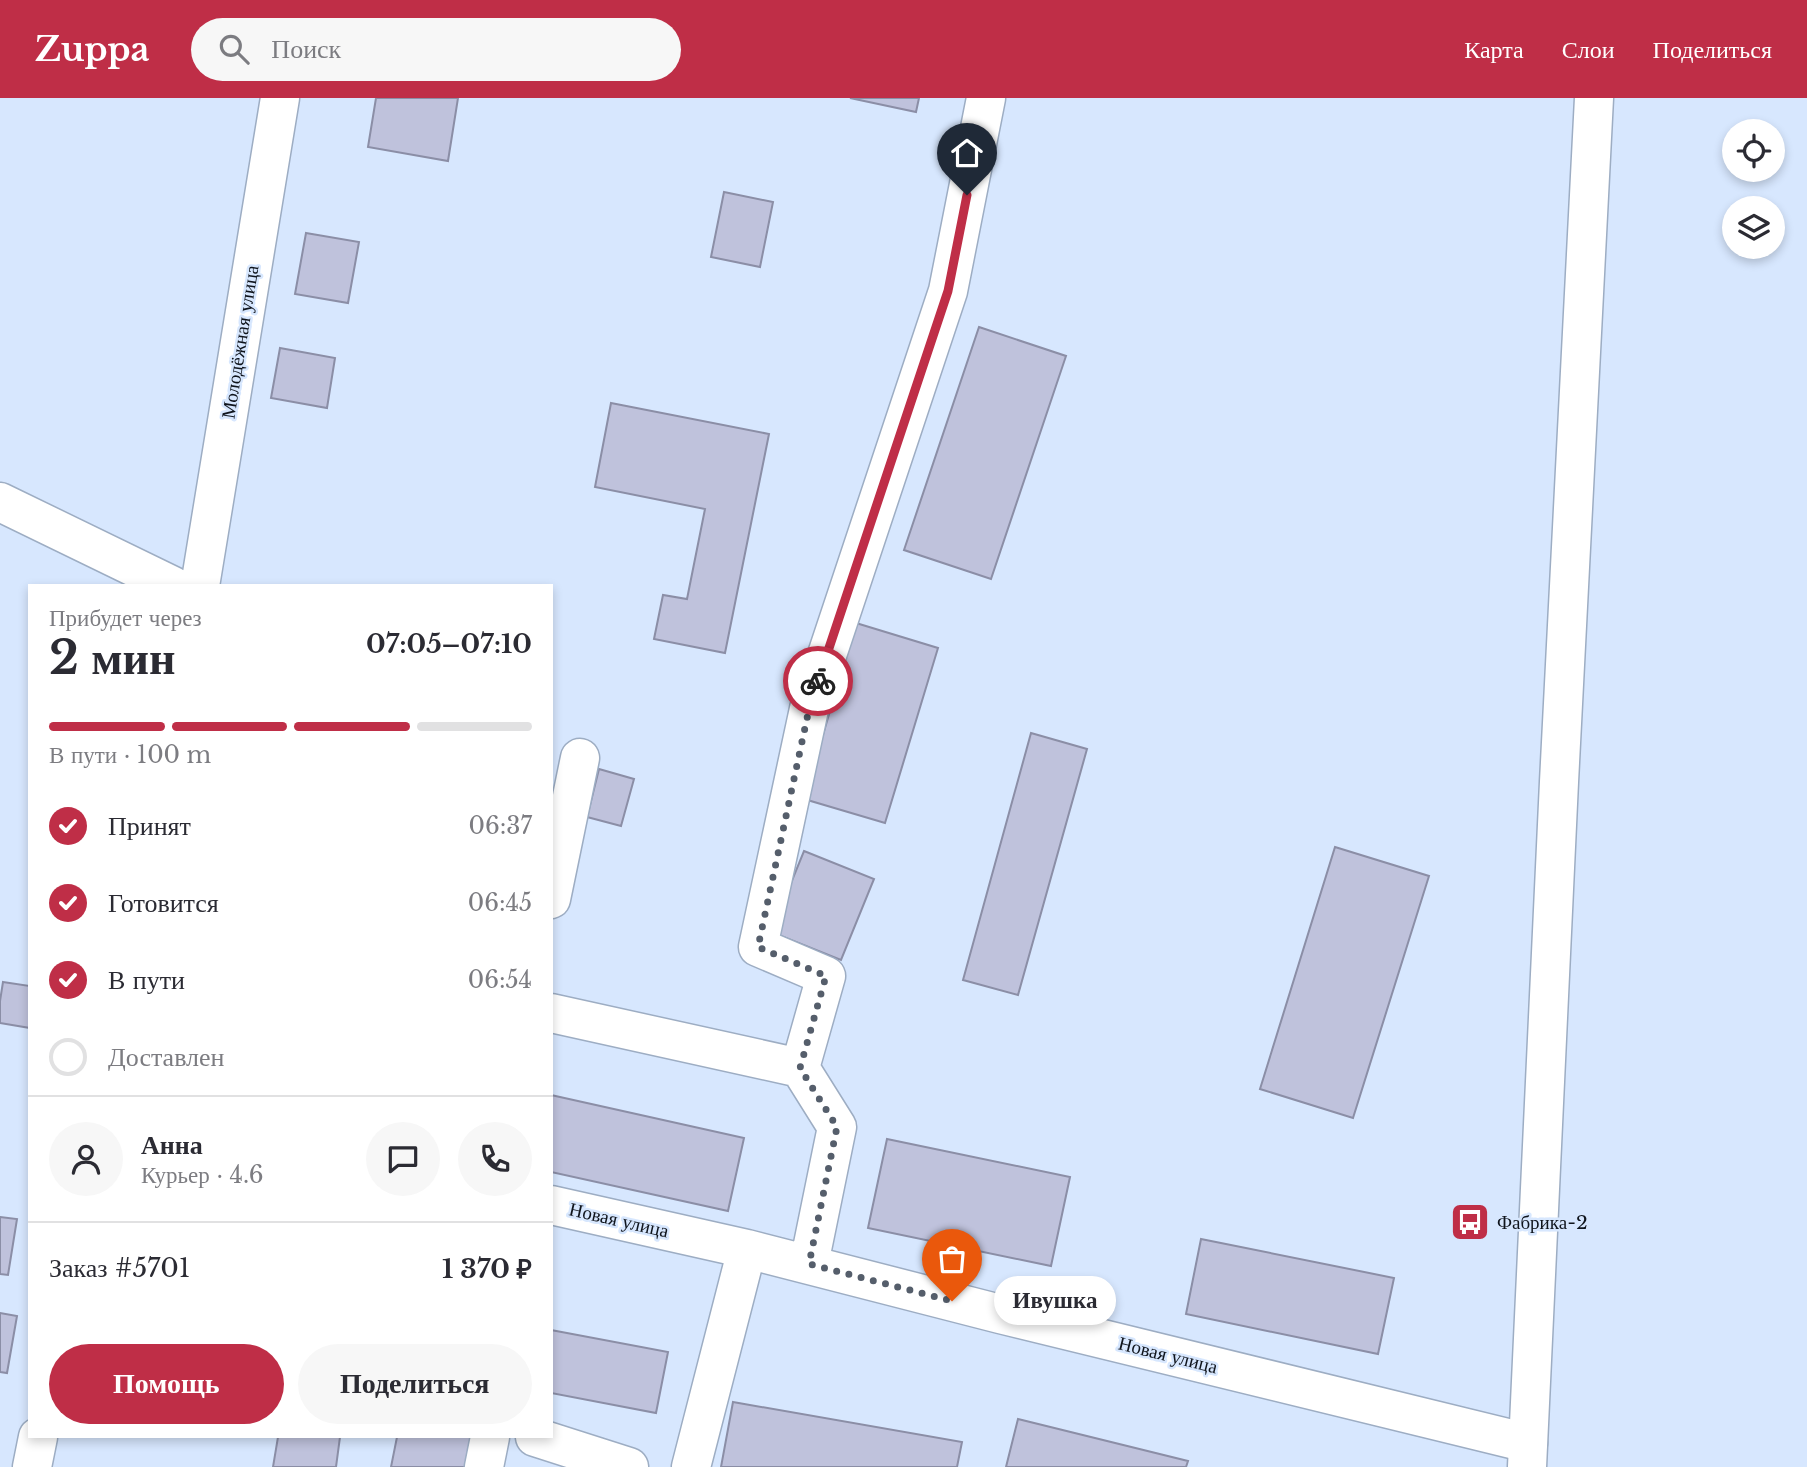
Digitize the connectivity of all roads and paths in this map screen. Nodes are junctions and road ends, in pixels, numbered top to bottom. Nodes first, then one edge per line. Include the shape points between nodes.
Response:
1 (280, 98) edge
2 (986, 98) edge
3 (1594, 98) edge
4 (0, 502) edge
5 (169, 584) edge
6 (200, 584) edge
7 (580, 758) dead end
8 (553, 889) edge
9 (553, 1013) edge
10 (800, 1068) junction
11 (553, 1205) edge
12 (747, 1249) junction
13 (809, 1264) junction
14 (38, 1438) edge
15 (490, 1438) edge
16 (538, 1438) edge
17 (1527, 1455) edge
18 (32, 1467) edge
19 (484, 1467) edge
20 (629, 1467) edge
21 (691, 1467) edge

1 - 6 street, Молодёжная улица
2 - 10 street via 948,291 809,709 758,947 826,976
3 - 17 street
4 - 5 street
7 - 8 street
9 - 10 street
10 - 13 street via 837,1127
11 - 12 street, Новая улица
12 - 13 street, Новая улица
12 - 21 street
13 - 17 street, Новая улица
14 - 18 street
15 - 19 street
16 - 20 street

